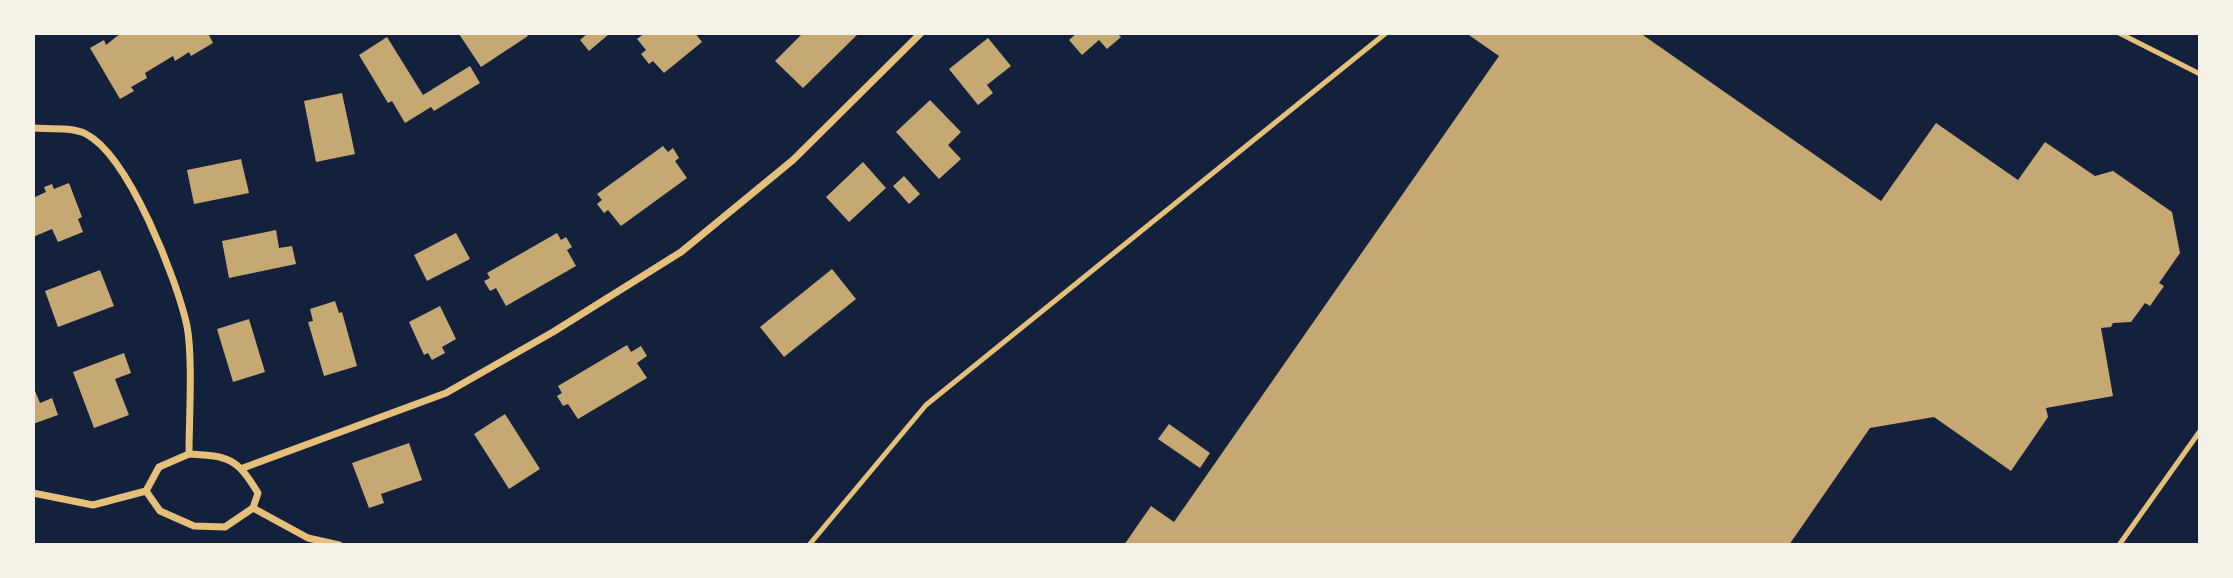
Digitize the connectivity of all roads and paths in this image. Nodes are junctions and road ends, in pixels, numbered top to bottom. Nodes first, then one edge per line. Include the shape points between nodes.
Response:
1 (921, 33) edge
2 (1385, 33) edge
3 (2119, 33) edge
4 (2200, 74) edge
5 (33, 128) edge
6 (2200, 431) edge
7 (189, 454) junction
8 (243, 468) junction
9 (146, 491) junction
10 (33, 493) edge
11 (253, 509) junction
12 (339, 545) edge
13 (809, 545) edge
14 (2119, 545) edge

1 - 8 street via 793,160 681,252 446,393
2 - 13 lane via 926,405
3 - 4 lane
5 - 7 street via 86,133 112,156 144,211 171,271 187,328
6 - 14 lane
7 - 8 street via 216,456
7 - 9 street via 159,467
8 - 11 street via 258,493
9 - 10 street via 93,505
9 - 11 street via 160,511 194,526 225,527
11 - 12 street via 308,538

